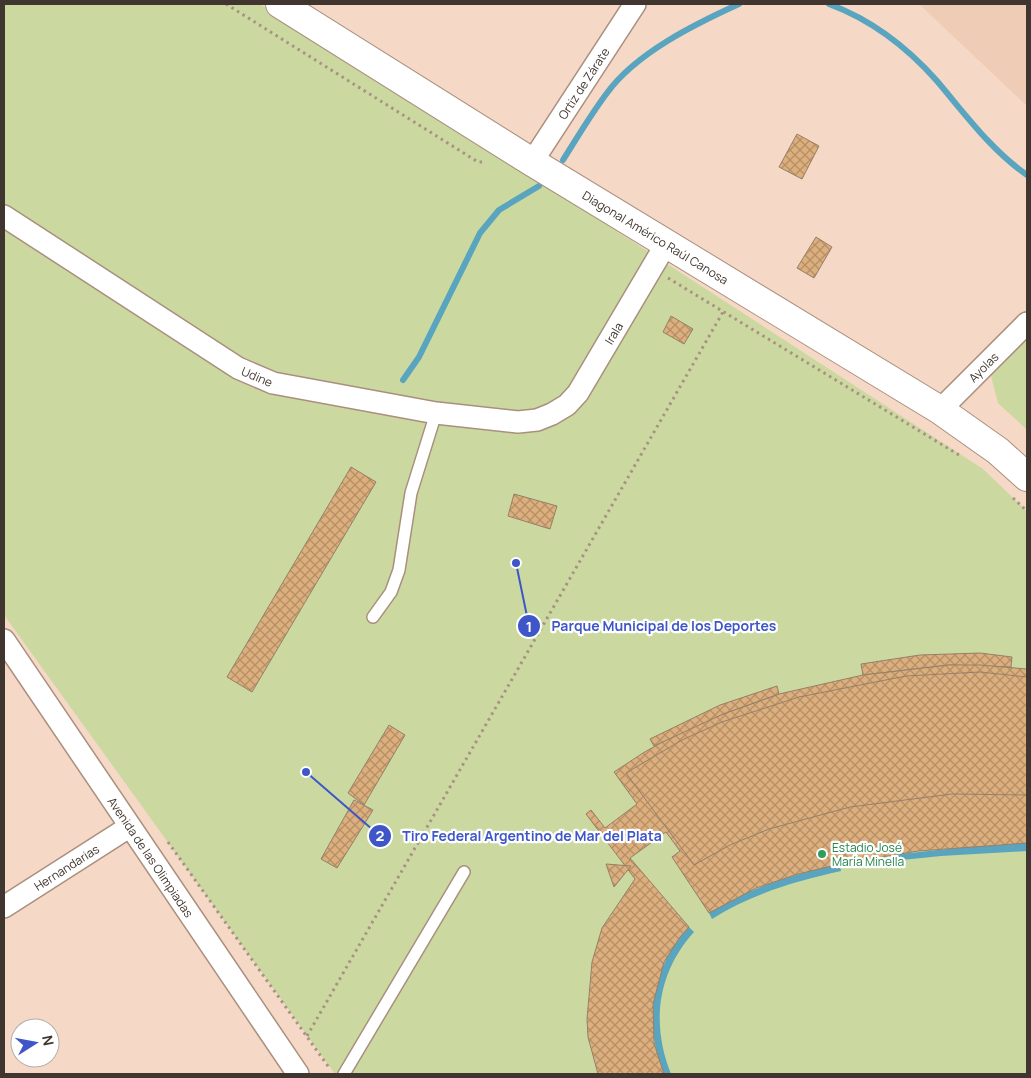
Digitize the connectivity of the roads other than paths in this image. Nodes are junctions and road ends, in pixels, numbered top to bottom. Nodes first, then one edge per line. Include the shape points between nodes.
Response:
1 (280, 4) edge
2 (635, 4) edge
3 (536, 165) junction
4 (4, 216) edge
5 (666, 244) junction
6 (1027, 323) edge
7 (940, 410) junction
8 (436, 413) junction
9 (552, 414) joint
10 (1018, 485) edge
11 (373, 617) dead end
12 (4, 640) edge
13 (129, 827) junction
14 (464, 872) dead end
15 (4, 908) edge
16 (298, 1074) edge
17 (344, 1074) edge

1 - 3 street, Diagonal Américo Raúl Canosa
2 - 3 street, Ortiz de Zárate
3 - 5 street, Diagonal Américo Raúl Canosa
4 - 8 street, Udine via 256,377 294,389
5 - 7 street, Diagonal Américo Raúl Canosa
5 - 9 street, Irala via 578,393
6 - 7 street, Ayolas
7 - 10 street, Diagonal Américo Raúl Canosa via 998,451
8 - 9 street, Udine via 518,422
8 - 11 lane via 411,493 399,570 391,592
12 - 13 street, Avenida de las Olimpiadas
13 - 15 street, Hernandarias
13 - 16 street, Avenida de las Olimpiadas
14 - 17 lane

